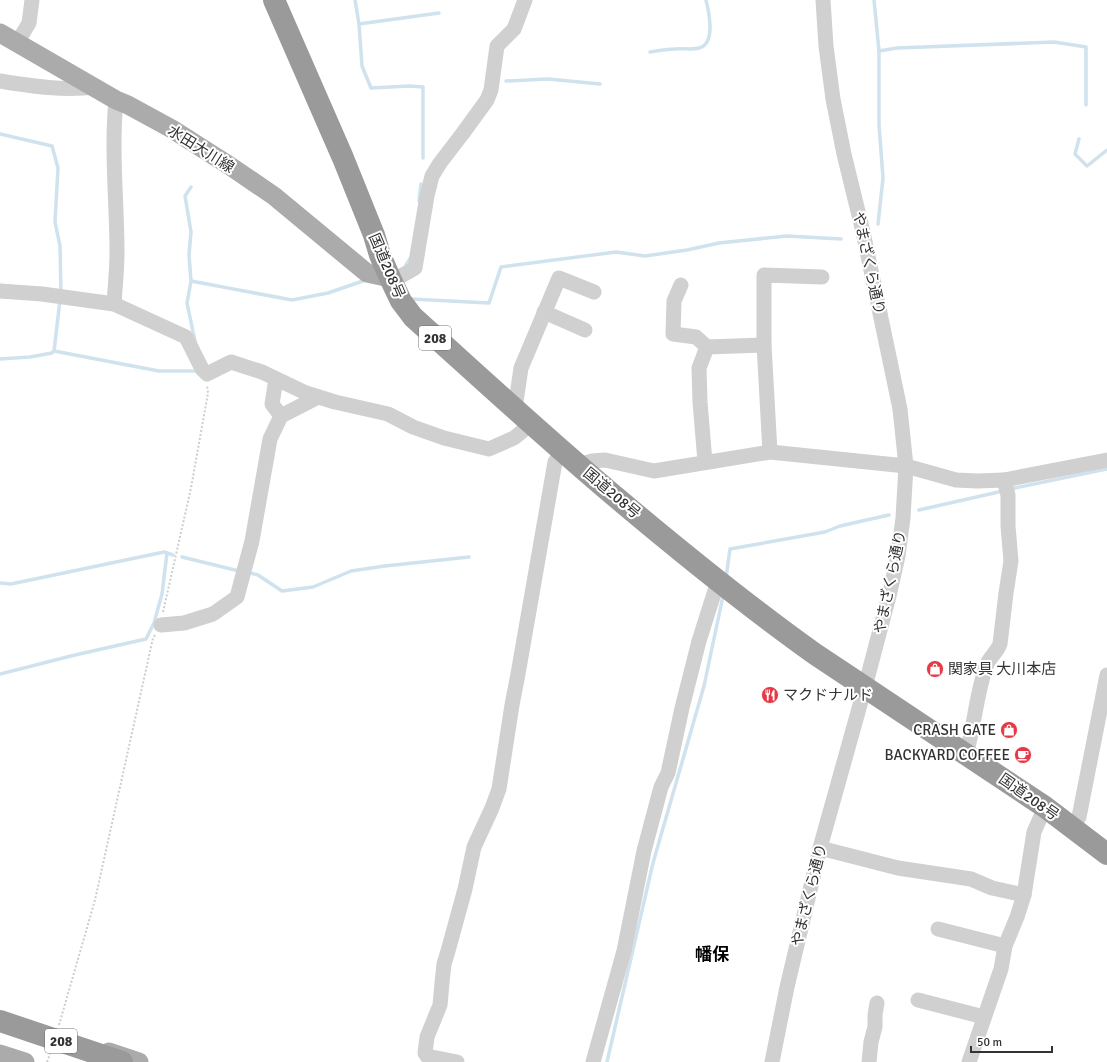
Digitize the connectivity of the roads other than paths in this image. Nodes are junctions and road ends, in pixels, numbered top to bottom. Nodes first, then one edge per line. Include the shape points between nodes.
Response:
1 (32, 0) edge
2 (274, 0) edge
3 (525, 0) edge
4 (823, 0) edge
5 (0, 33) edge
6 (17, 43) junction
7 (0, 81) edge
8 (95, 88) junction
9 (116, 100) junction
10 (822, 277) dead end
11 (390, 278) junction
12 (681, 285) dead end
13 (0, 291) edge
14 (594, 292) dead end
15 (114, 304) junction
16 (544, 312) junction
17 (585, 330) dead end
18 (764, 345) junction
19 (707, 347) junction
20 (276, 379) junction
21 (318, 397) junction
22 (515, 409) junction
23 (281, 416) junction
24 (531, 424) junction
25 (770, 452) junction
26 (571, 458) junction
27 (1107, 460) edge
28 (704, 462) junction
29 (906, 466) junction
30 (1004, 480) junction
31 (724, 586) junction
32 (161, 625) road end
33 (1107, 675) edge
34 (865, 687) junction
35 (966, 754) junction
36 (1045, 807) junction
37 (1072, 828) junction
38 (820, 848) junction
39 (1107, 854) edge
40 (1024, 895) junction
41 (938, 929) dead end
42 (1005, 946) junction
43 (918, 1000) dead end
44 (877, 1002) dead end
45 (0, 1014) edge
46 (984, 1017) junction
47 (0, 1021) edge
48 (0, 1027) edge
49 (0, 1054) edge
50 (25, 1062) edge
51 (102, 1062) edge
52 (122, 1062) edge
53 (140, 1062) edge
54 (457, 1062) edge
55 (593, 1062) edge
56 (772, 1062) edge
57 (869, 1062) edge
58 (970, 1062) edge

1 - 6 street via 29,23
2 - 11 highway, 国道208号 / 208 via 343,158
3 - 11 street via 514,29 497,46 491,90 487,100 432,176 415,268 401,276
4 - 29 street, やまざくら通り via 833,99 900,409
5 - 6 main road, 水田大川線
6 - 8 main road, 水田大川線
7 - 8 street via 43,88
8 - 9 main road, 水田大川線
9 - 11 main road, 水田大川線 via 172,129 274,196 367,273
9 - 15 street via 114,142 117,254
10 - 18 street via 764,276
11 - 22 highway, 国道208号 / 208 via 400,301 413,317
12 - 19 street via 674,301 673,334 696,337
13 - 15 street
14 - 16 street via 559,278
15 - 20 street via 186,337 207,374 231,362
16 - 17 street
16 - 22 street via 521,368
18 - 19 street
18 - 25 street
19 - 28 street via 699,368
20 - 21 street
20 - 23 street via 272,404
21 - 23 street
21 - 24 street via 388,414 413,427 444,438 489,449 514,438
22 - 24 highway, 国道208号 / 208
23 - 32 street via 270,439 252,541 237,597 213,614 184,623
24 - 26 highway, 国道208号 / 208
25 - 28 street
25 - 29 street
26 - 28 street via 592,462 605,460 654,472
26 - 31 highway, 国道208号 / 208
26 - 54 street via 555,462 499,789 474,847 444,964 440,1005 425,1047 427,1056
27 - 30 street
29 - 30 street via 956,480
29 - 34 street, やまざくら通り via 898,556
30 - 35 street via 1008,495 1011,561 1000,644 989,660 982,679
31 - 34 highway, 国道208号 / 208
31 - 55 street via 699,641 668,773 661,787 644,851 624,951
33 - 37 street via 1079,817
34 - 35 highway, 国道208号 / 208
34 - 38 street, やまざくら通り
35 - 36 highway, 国道208号 / 208
36 - 37 highway, 国道208号 / 208
36 - 40 street via 1034,832
37 - 39 highway, 国道208号 / 208
38 - 40 street via 898,868 971,880
38 - 56 street, やまざくら通り
40 - 42 street
41 - 42 street
42 - 46 street via 1001,968
43 - 46 street
44 - 57 street
45 - 53 main road
46 - 58 street
47 - 52 highway, 208, bridge
48 - 51 highway, 208
49 - 50 main road

